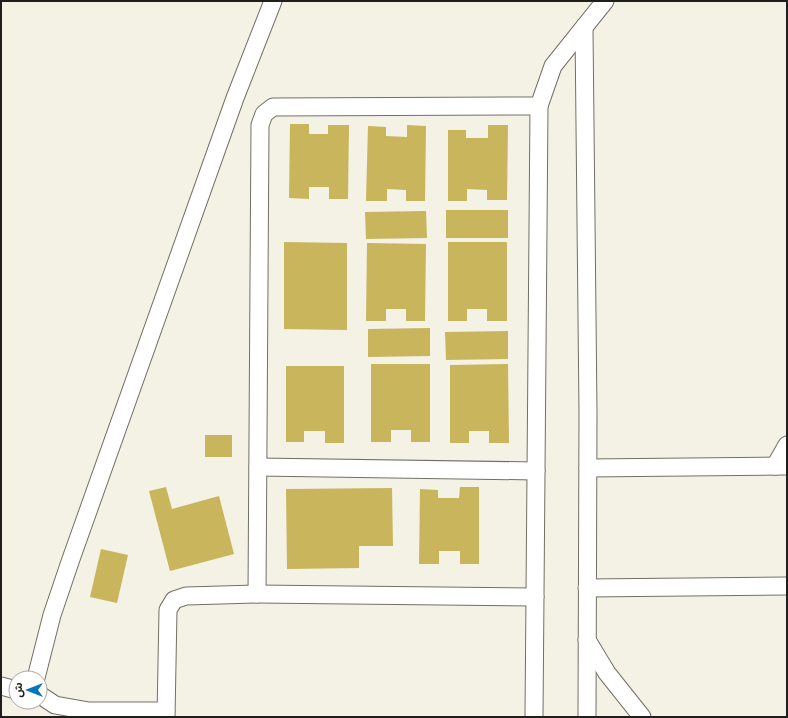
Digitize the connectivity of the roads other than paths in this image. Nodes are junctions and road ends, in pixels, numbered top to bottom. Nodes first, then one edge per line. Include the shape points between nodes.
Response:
1 (273, 1) edge
2 (596, 1) edge
3 (605, 1) edge
4 (584, 29) junction
5 (539, 106) junction
6 (787, 445) edge
7 (781, 466) edge
8 (258, 467) junction
9 (588, 468) junction
10 (536, 470) junction
11 (787, 586) edge
12 (587, 588) junction
13 (257, 594) junction
14 (535, 597) junction
15 (587, 640) junction
16 (38, 670) edge
17 (48, 701) edge
18 (166, 714) edge
19 (534, 717) edge
20 (587, 717) edge
21 (642, 717) edge

1 - 16 street via 235,98 76,544 52,615
2 - 4 street
3 - 4 street
4 - 5 street via 553,66
4 - 9 street
5 - 8 street via 273,107 264,114 260,126
5 - 10 street
6 - 7 street
7 - 9 street
8 - 10 street
8 - 13 street
9 - 12 street
10 - 14 street
11 - 12 street
12 - 15 street
13 - 14 street
13 - 18 street via 186,596 174,600 168,610
14 - 19 street
15 - 20 street
15 - 21 street via 607,673
17 - 18 street via 55,706 89,711

